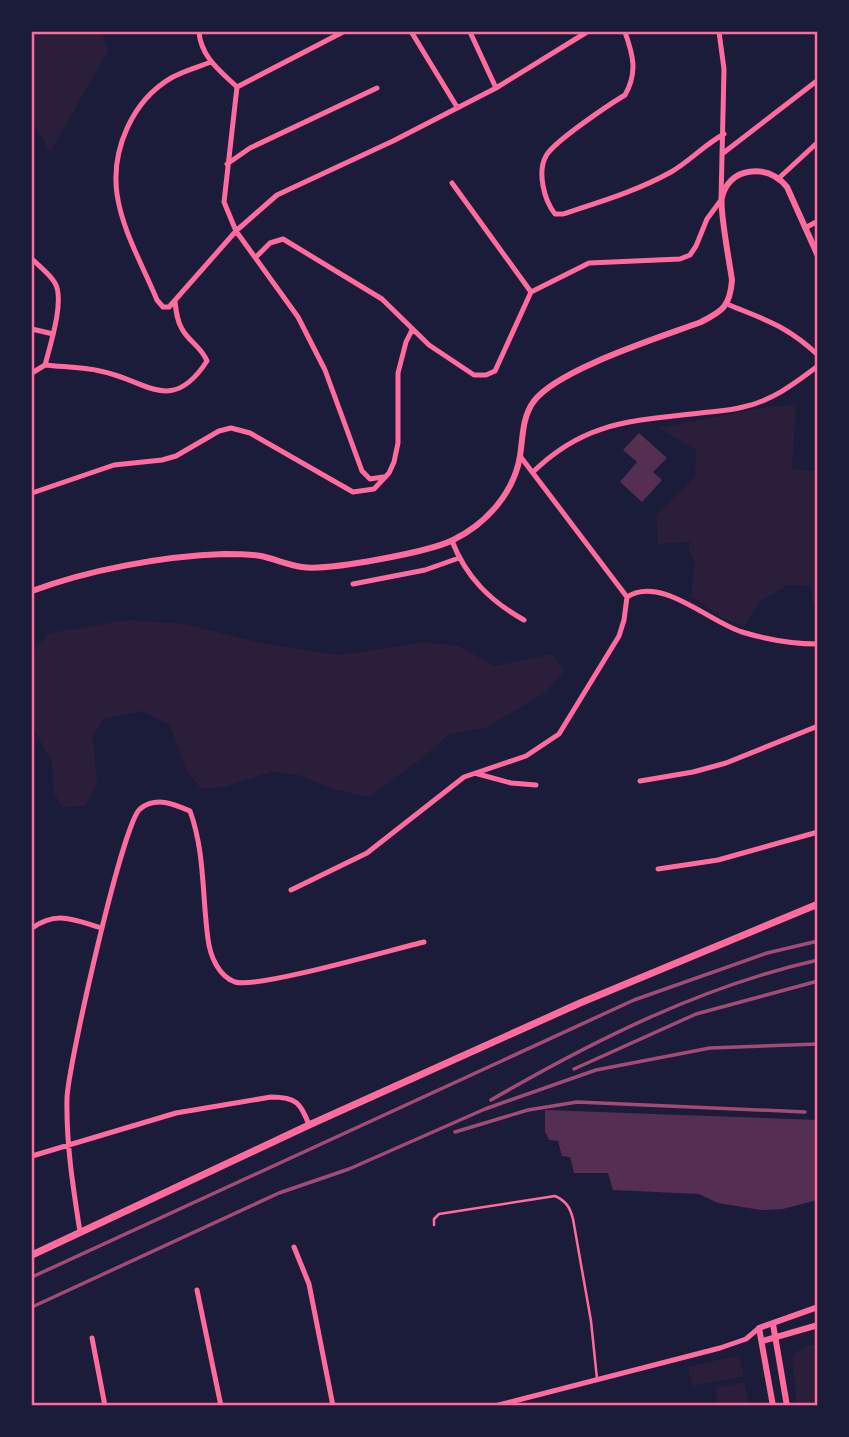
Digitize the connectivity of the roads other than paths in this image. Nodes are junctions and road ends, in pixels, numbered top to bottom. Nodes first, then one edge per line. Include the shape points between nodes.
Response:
1 (199, 32) edge
2 (343, 32) edge
3 (471, 32) edge
4 (587, 32) edge
5 (625, 32) edge
6 (719, 32) edge
7 (412, 33) edge
8 (211, 62) junction
9 (817, 80) edge
10 (237, 87) junction
11 (377, 88) dead end
12 (496, 88) junction
13 (457, 107) junction
14 (724, 134) junction
15 (817, 142) edge
16 (722, 154) junction
17 (227, 164) junction
18 (779, 178) junction
19 (452, 183) dead end
20 (720, 200) junction
21 (817, 221) edge
22 (805, 228) junction
23 (236, 231) junction
24 (256, 257) junction
25 (817, 257) edge
26 (32, 259) edge
27 (531, 292) junction
28 (175, 301) junction
29 (727, 304) junction
30 (32, 329) edge
31 (412, 330) junction
32 (53, 334) junction
33 (817, 355) edge
34 (45, 365) junction
35 (817, 366) edge
36 (32, 373) edge
37 (520, 456) junction
38 (533, 472) junction
39 (383, 477) junction
40 (32, 494) edge
41 (452, 541) junction
42 (459, 558) junction
43 (353, 584) dead end
44 (32, 591) edge
45 (626, 597) junction
46 (524, 620) dead end
47 (817, 644) edge
48 (817, 726) edge
49 (475, 773) junction
50 (640, 780) dead end
51 (536, 785) dead end
52 (817, 832) edge
53 (658, 869) dead end
54 (291, 890) dead end
55 (817, 904) edge
56 (32, 928) edge
57 (102, 928) junction
58 (424, 942) dead end
59 (309, 1125) junction
60 (68, 1145) junction
61 (32, 1156) edge
62 (434, 1225) dead end
63 (80, 1232) junction
64 (294, 1247) dead end
65 (32, 1255) edge
66 (197, 1290) dead end
67 (817, 1307) edge
68 (773, 1324) junction
69 (817, 1325) edge
70 (759, 1328) junction
71 (776, 1337) junction
72 (92, 1338) dead end
73 (746, 1339) junction
74 (762, 1341) junction
75 (597, 1379) junction
76 (105, 1405) edge
77 (221, 1405) edge
78 (333, 1405) edge
79 (495, 1405) edge
80 (773, 1405) edge
81 (787, 1405) edge

1 - 8 street
2 - 10 street
3 - 12 street
4 - 12 street
5 - 14 street via 633,54 632,84 546,156 543,188 555,214 643,186
6 - 14 street
7 - 13 street
8 - 10 street
8 - 28 street via 171,78 142,101 118,149 117,194 127,230 157,300 163,307
9 - 16 street
10 - 17 street
11 - 17 street
12 - 13 street
13 - 23 street via 277,195
14 - 16 street
15 - 18 street
16 - 20 street
17 - 23 street via 223,202
18 - 20 street via 759,170 745,172 732,178
18 - 22 street
19 - 27 street
20 - 27 street via 690,255 589,262
20 - 29 street via 732,280
21 - 22 street
22 - 25 street
23 - 24 street
23 - 28 street
24 - 31 street via 270,243 283,239 382,299
24 - 39 street via 298,317 325,370 362,471 370,479
26 - 32 street via 55,283
27 - 31 street via 495,370 486,375 474,375
28 - 34 street via 183,332 207,361 187,384 167,393 101,371
29 - 33 street via 782,326
29 - 37 street via 701,322 547,387 529,411
30 - 32 street
31 - 39 street via 398,373 398,443 390,472
32 - 34 street
34 - 36 street
35 - 38 street via 775,396 743,407 601,427 550,455
37 - 38 street
37 - 41 street via 515,480 503,499
38 - 45 street
39 - 40 street via 374,489 352,492 250,433 231,428 176,456 114,465
41 - 42 street
41 - 44 street via 321,567 223,554 141,563
42 - 43 street via 425,570
42 - 46 street via 477,585
45 - 47 street via 643,589 674,597 741,632
45 - 49 street via 619,636 559,734 526,756
48 - 50 street via 726,763
49 - 51 street
49 - 54 street via 445,790 367,853
52 - 53 street via 719,860
55 - 59 main road via 580,1003
56 - 57 street via 55,917
57 - 58 street via 130,828 138,810 154,801 190,811 197,831 208,942 218,970 236,982 257,982
57 - 60 street via 67,1095
59 - 60 street via 296,1101 271,1097 176,1113
59 - 63 main road
60 - 61 street
60 - 63 street
62 - 75 lane via 439,1214 555,1196 563,1200 573,1219
63 - 65 main road
64 - 78 street via 309,1284
66 - 77 street
67 - 68 street
68 - 70 street
68 - 71 street
69 - 71 street
70 - 73 street
70 - 74 street
71 - 74 street
71 - 81 street
72 - 76 street
73 - 74 street
73 - 75 street
74 - 80 street
75 - 79 street

